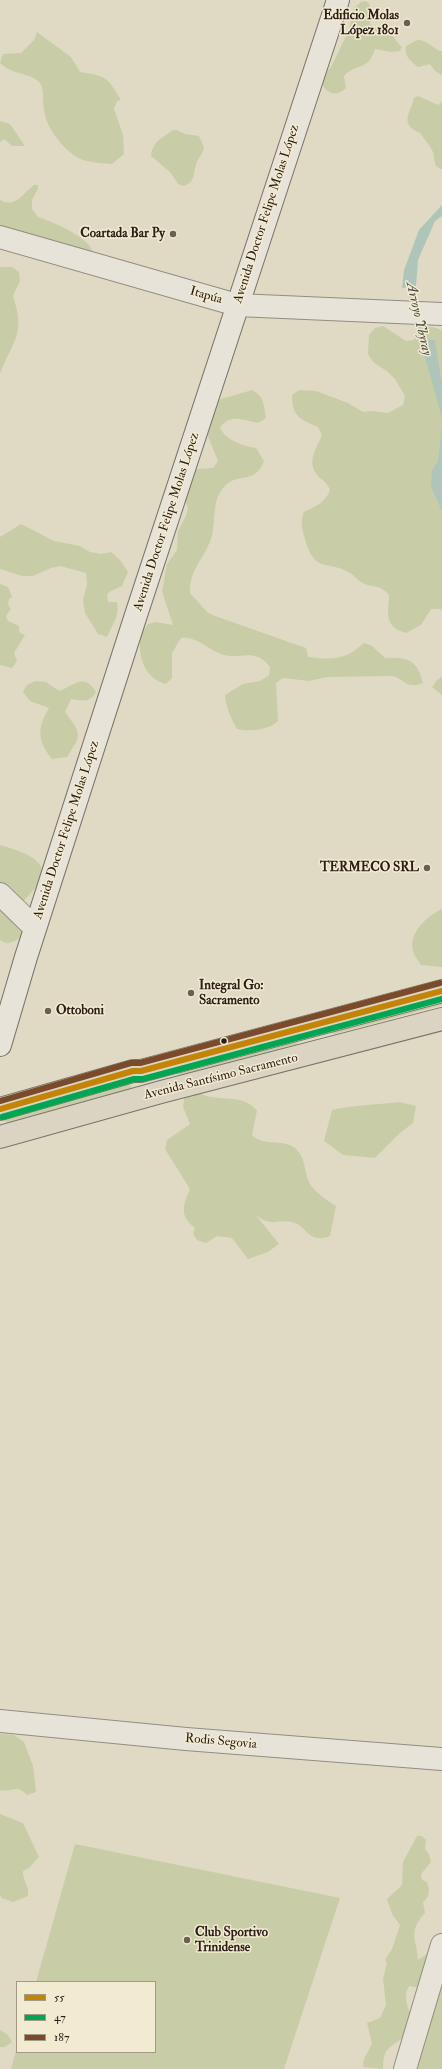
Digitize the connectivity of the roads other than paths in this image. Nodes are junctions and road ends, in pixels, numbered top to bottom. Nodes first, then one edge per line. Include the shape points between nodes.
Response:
1 (338, 0) edge
2 (0, 237) edge
3 (237, 305) junction
4 (442, 314) edge
5 (0, 894) edge
6 (35, 928) junction
7 (442, 991) edge
8 (4, 1013) edge
9 (442, 1019) edge
10 (321, 1023) junction
11 (0, 1045) edge
12 (328, 1050) junction
13 (0, 1109) edge
14 (0, 1137) edge
15 (0, 1720) edge
16 (442, 1759) edge
17 (442, 1944) edge
18 (405, 2069) edge

1 - 3 main road, Avenida Doctor Felipe Molas López
2 - 3 main road, Itapúa
3 - 4 main road, Itapúa
3 - 6 main road, Avenida Doctor Felipe Molas López
5 - 6 main road
6 - 8 main road, Avenida Doctor Felipe Molas López
7 - 10 main road, Avenida Santísimo Sacramento
8 - 11 main road, Avenida Doctor Felipe Molas López
9 - 12 main road, Avenida Santísimo Sacramento
10 - 12 main road
10 - 13 main road, Avenida Santísimo Sacramento via 133,1071
12 - 14 main road, Avenida Santísimo Sacramento via 161,1092
15 - 16 main road, Rodis Segovia via 186,1739
17 - 18 main road

